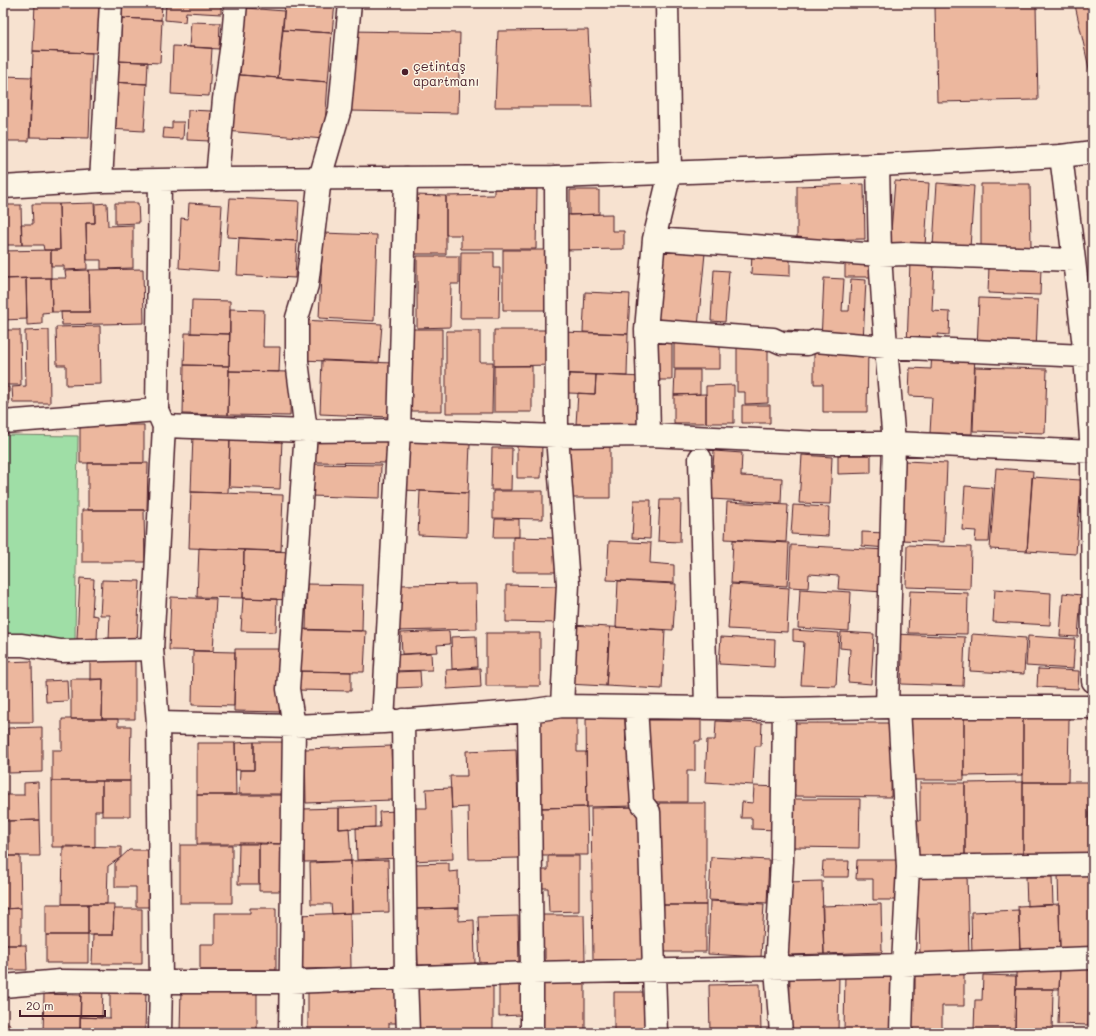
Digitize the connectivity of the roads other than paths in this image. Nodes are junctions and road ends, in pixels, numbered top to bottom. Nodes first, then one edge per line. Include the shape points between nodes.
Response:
1 (111, 3) edge
2 (236, 3) edge
3 (350, 3) edge
4 (667, 3) edge
5 (1093, 152) edge
6 (1061, 156) junction
7 (878, 165) junction
8 (670, 173) junction
9 (556, 177) junction
10 (320, 178) junction
11 (406, 178) junction
12 (217, 179) junction
13 (160, 180) junction
14 (101, 181) junction
15 (3, 187) edge
16 (654, 239) junction
17 (880, 255) junction
18 (1074, 260) junction
19 (646, 330) junction
20 (886, 347) junction
21 (1085, 356) junction
22 (160, 418) junction
23 (3, 422) edge
24 (399, 430) junction
25 (306, 431) junction
26 (649, 435) junction
27 (557, 436) junction
28 (894, 443) junction
29 (1092, 452) edge
30 (700, 458) dead end
31 (3, 645) edge
32 (152, 649) junction
33 (1093, 681) edge
34 (562, 706) junction
35 (636, 707) junction
36 (1093, 707) edge
37 (706, 708) junction
38 (893, 708) junction
39 (784, 709) junction
40 (528, 711) junction
41 (393, 721) junction
42 (158, 723) junction
43 (294, 726) junction
44 (1093, 864) edge
45 (908, 867) junction
46 (1093, 958) edge
47 (902, 965) junction
48 (776, 968) junction
49 (655, 971) junction
50 (532, 973) junction
51 (406, 978) junction
52 (161, 982) junction
53 (290, 982) junction
54 (3, 986) edge
55 (160, 1033) edge
56 (290, 1033) edge
57 (408, 1033) edge
58 (532, 1033) edge
59 (656, 1033) edge
60 (781, 1033) edge
61 (901, 1033) edge

1 - 14 street
2 - 12 street
3 - 10 street via 340,109
4 - 8 street
5 - 6 street
6 - 7 street
6 - 18 street
7 - 8 street
7 - 17 street
8 - 9 street
8 - 16 street
9 - 11 street
9 - 27 street
10 - 11 street
10 - 12 street
10 - 25 street via 307,285 297,318 297,361
11 - 24 street
12 - 13 street
13 - 14 street
13 - 22 street
14 - 15 street
16 - 17 street
16 - 19 street
17 - 18 street
17 - 20 street
18 - 21 street
19 - 20 street via 773,339 782,343 807,344 815,341
19 - 26 street
20 - 21 street
20 - 28 street
21 - 29 street
22 - 23 street
22 - 25 street
22 - 32 street
24 - 25 street
24 - 27 street
24 - 41 street
25 - 43 street via 288,689
26 - 27 street
26 - 28 street via 822,443
27 - 34 street via 568,584
28 - 29 street
28 - 38 street
29 - 33 street
30 - 37 street
31 - 32 street via 61,651
32 - 42 street
34 - 35 street
34 - 40 street
35 - 37 street
35 - 49 street via 642,803 649,812
36 - 38 street
37 - 39 street
38 - 39 street
38 - 45 street
39 - 48 street via 782,860
40 - 41 street
40 - 50 street
41 - 43 street
41 - 51 street
42 - 43 street
42 - 52 street
43 - 53 street
44 - 45 street
45 - 47 street
46 - 47 street
47 - 48 street
47 - 61 street
48 - 49 street
48 - 60 street
49 - 50 street
49 - 59 street
50 - 51 street
50 - 58 street
51 - 53 street
51 - 57 street
52 - 53 street
52 - 54 street via 61,981
52 - 55 street
53 - 56 street

